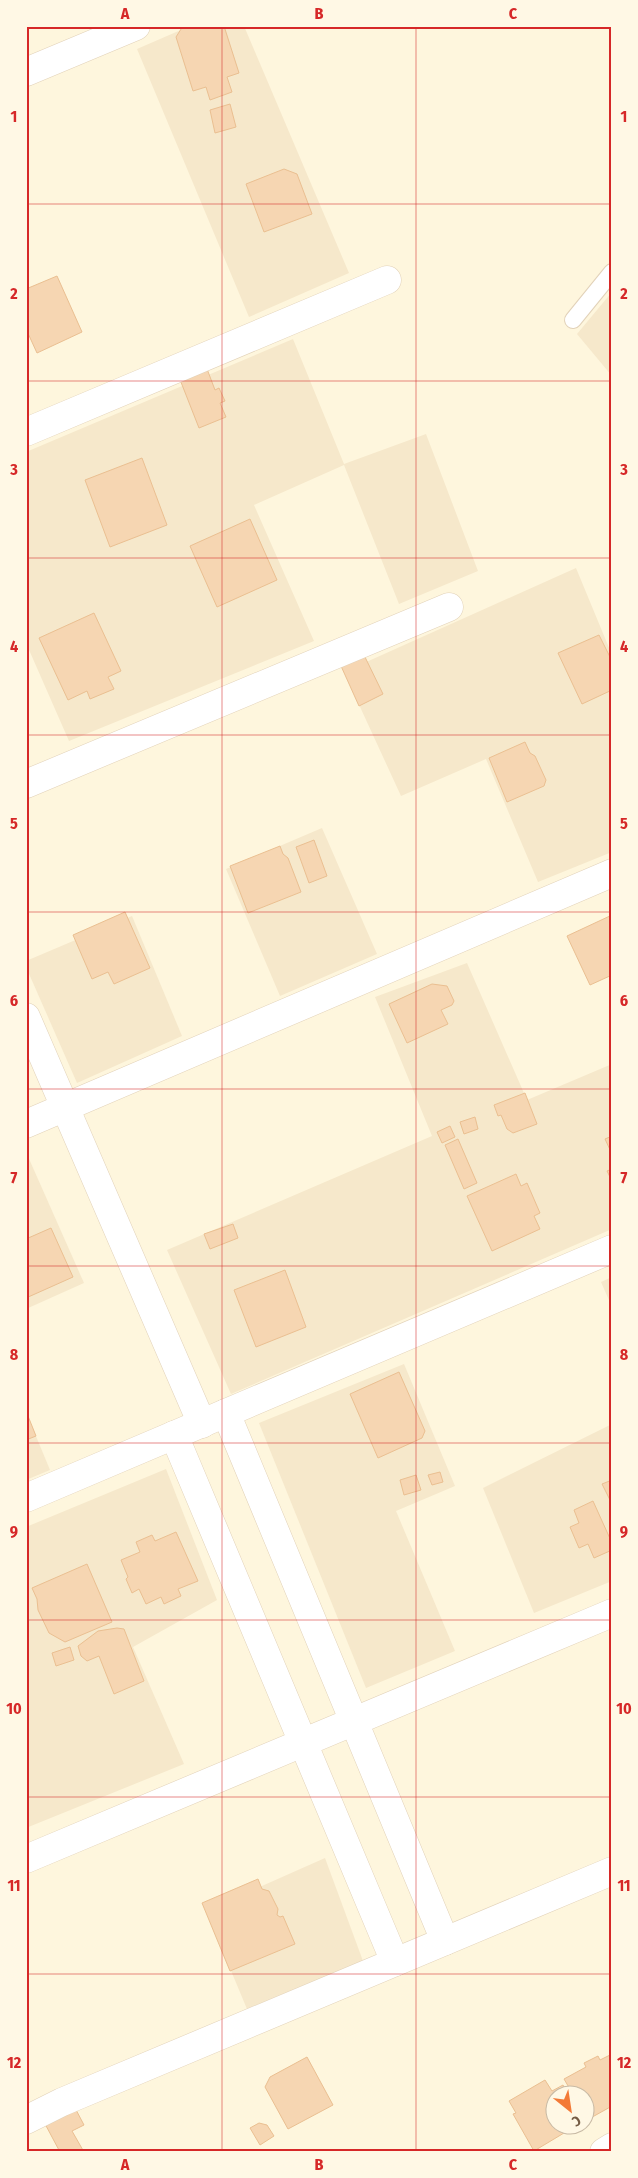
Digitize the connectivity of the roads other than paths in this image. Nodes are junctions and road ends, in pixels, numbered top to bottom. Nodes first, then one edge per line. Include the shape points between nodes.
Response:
1 (136, 26) edge
2 (26, 72) edge
3 (612, 272) edge
4 (387, 280) dead end
5 (573, 320) dead end
6 (26, 432) edge
7 (448, 607) dead end
8 (26, 784) edge
9 (612, 872) edge
10 (26, 1017) edge
11 (66, 1107) junction
12 (26, 1124) edge
13 (612, 1249) edge
14 (214, 1419) junction
15 (174, 1435) junction
16 (26, 1498) edge
17 (612, 1613) edge
18 (354, 1721) junction
19 (303, 1743) junction
20 (26, 1859) edge
21 (612, 1871) edge
22 (445, 1941) junction
23 (395, 1962) junction
24 (26, 2120) edge
25 (612, 2147) edge
26 (604, 2152) edge

1 - 2 street
3 - 5 lane
4 - 6 street
7 - 8 street
9 - 11 street
10 - 11 street
11 - 12 street
11 - 14 street
13 - 14 street
14 - 15 street
14 - 18 street
15 - 16 street
15 - 19 street
17 - 18 street
18 - 19 street
18 - 22 street
19 - 20 street
19 - 23 street
21 - 22 street
22 - 23 street
23 - 24 street
25 - 26 street

